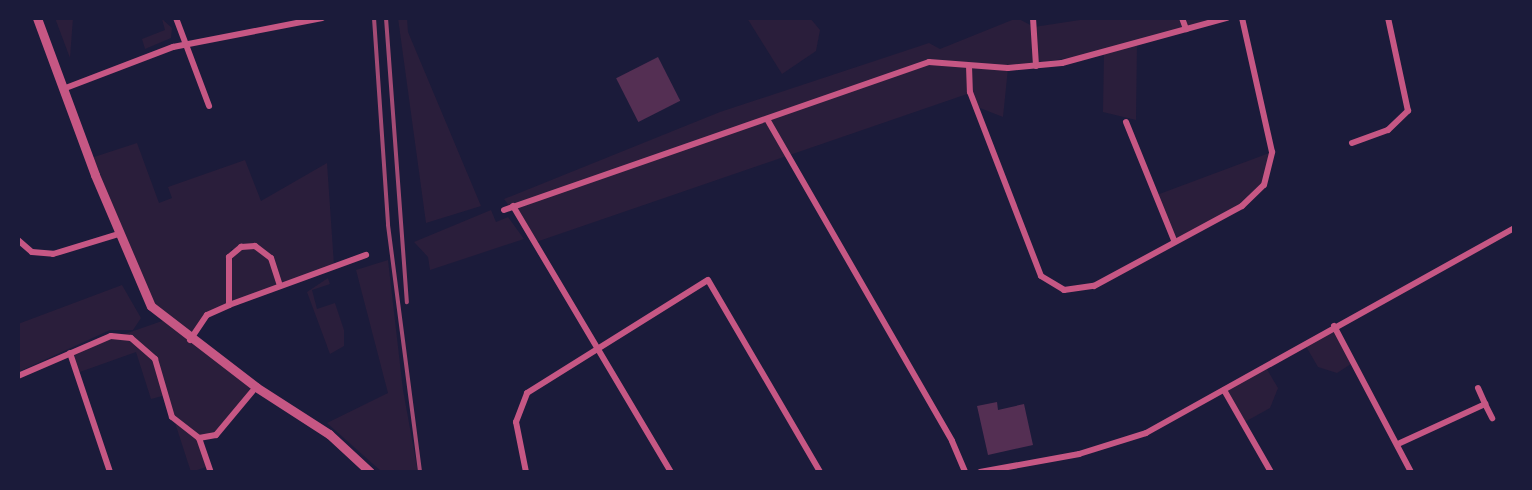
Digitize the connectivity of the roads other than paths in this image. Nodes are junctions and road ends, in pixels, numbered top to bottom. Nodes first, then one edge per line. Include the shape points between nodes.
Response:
1 (38, 18) edge
2 (176, 18) edge
3 (322, 18) edge
4 (1033, 18) edge
5 (1182, 18) edge
6 (1227, 18) edge
7 (1242, 18) edge
8 (1388, 18) edge
9 (1186, 29) junction
10 (186, 46) junction
11 (969, 66) junction
12 (1036, 66) junction
13 (63, 89) junction
14 (209, 106) dead end
15 (767, 119) junction
16 (1126, 122) dead end
17 (1352, 143) dead end
18 (513, 206) junction
19 (504, 210) dead end
20 (1514, 228) edge
21 (118, 234) junction
22 (18, 240) edge
23 (1174, 240) junction
24 (366, 255) dead end
25 (280, 286) junction
26 (229, 305) junction
27 (1334, 326) junction
28 (190, 340) junction
29 (597, 349) junction
30 (70, 353) junction
31 (18, 376) edge
32 (256, 387) junction
33 (1478, 387) dead end
34 (1224, 390) junction
35 (1485, 404) junction
36 (1492, 418) dead end
37 (199, 438) junction
38 (1400, 443) junction
39 (110, 472) edge
40 (211, 472) edge
41 (370, 472) edge
42 (526, 472) edge
43 (671, 472) edge
44 (820, 472) edge
45 (965, 472) edge
46 (980, 472) edge
47 (1271, 472) edge
48 (1411, 472) edge

1 - 13 street
2 - 10 street
3 - 10 street
4 - 12 street
5 - 9 street
6 - 9 street
7 - 23 street via 1272,152 1264,185 1242,206
8 - 17 street via 1408,111 1388,130
9 - 12 street
10 - 13 street
10 - 14 street
11 - 12 street
11 - 15 street via 929,62
11 - 23 street via 970,92 1041,276 1064,290 1094,286
13 - 21 street
15 - 18 street
15 - 45 street via 952,441
16 - 23 street
18 - 19 street
18 - 29 street
20 - 27 street
21 - 22 street via 53,254 32,252
21 - 28 street via 151,306
24 - 25 street
25 - 26 street
25 - 26 street via 270,258 255,246 241,247 229,257
26 - 28 street via 207,315
27 - 34 street
27 - 38 street
28 - 32 street
29 - 42 street via 527,393 516,422
29 - 43 street
29 - 44 street via 708,280
30 - 31 street
30 - 37 street via 122,334 145,345 156,359 172,417
30 - 39 street
32 - 37 street via 216,435
32 - 41 street via 329,434
33 - 35 street
34 - 46 street via 1146,433 1079,454
34 - 47 street
35 - 36 street
35 - 38 street
37 - 40 street
38 - 48 street

